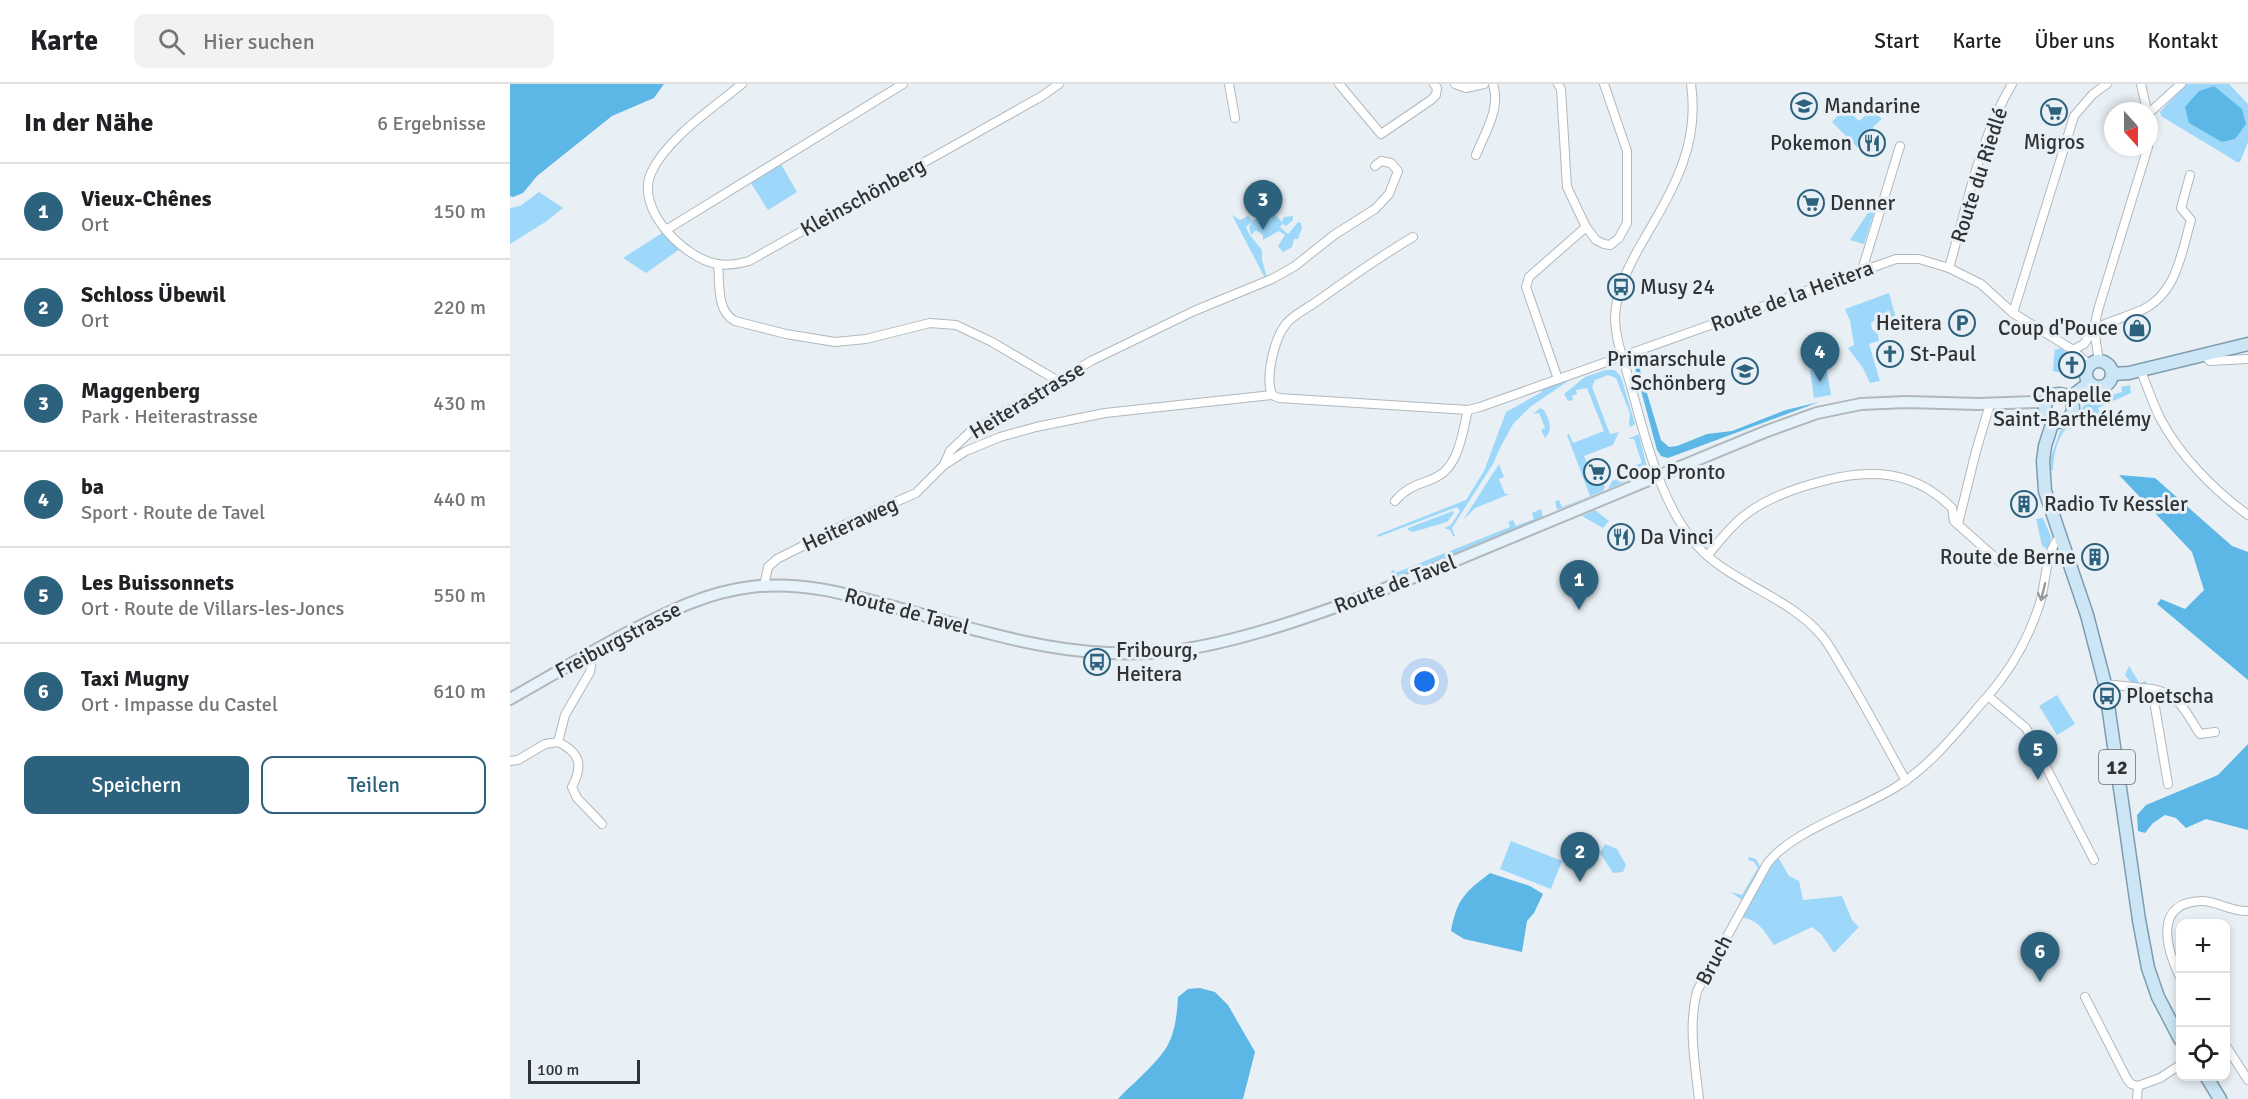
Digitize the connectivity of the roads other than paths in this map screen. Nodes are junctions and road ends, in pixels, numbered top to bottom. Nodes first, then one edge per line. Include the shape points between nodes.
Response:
1 (742, 84) edge
2 (903, 84) edge
3 (1059, 84) edge
4 (1229, 84) edge
5 (1339, 84) edge
6 (1434, 84) edge
7 (1455, 84) edge
8 (1484, 84) edge
9 (1493, 84) edge
10 (1558, 84) edge
11 (1605, 84) edge
12 (1691, 84) edge
13 (2012, 84) edge
14 (2107, 84) edge
15 (2141, 84) edge
16 (2181, 84) edge
17 (2146, 102) edge
18 (2158, 104) edge
19 (1235, 118) dead end
20 (1900, 146) dead end
21 (1476, 155) dead end
22 (2145, 156) edge
23 (1375, 166) dead end
24 (2190, 175) dead end
25 (1586, 226) junction
26 (666, 230) junction
27 (1413, 237) dead end
28 (718, 264) junction
29 (1949, 267) junction
30 (1862, 270) junction
31 (2013, 313) junction
32 (2094, 329) junction
33 (2248, 344) edge
34 (2073, 350) junction
35 (2203, 355) junction
36 (1622, 358) junction
37 (2248, 359) edge
38 (2094, 363) junction
39 (2141, 370) junction
40 (2112, 374) junction
41 (1558, 379) junction
42 (1058, 381) junction
43 (2089, 383) junction
44 (1272, 395) junction
45 (2070, 398) junction
46 (2046, 403) junction
47 (1990, 404) junction
48 (1468, 410) junction
49 (2053, 421) junction
50 (944, 465) junction
51 (1659, 475) junction
52 (1395, 501) dead end
53 (2248, 515) edge
54 (1958, 524) junction
55 (2060, 537) junction
56 (1708, 555) junction
57 (2000, 562) dead end
58 (764, 586) junction
59 (729, 591) joint
60 (586, 654) junction
61 (2105, 684) junction
62 (2152, 689) junction
63 (1988, 696) junction
64 (510, 699) edge
65 (2215, 732) dead end
66 (558, 742) junction
67 (510, 761) edge
68 (1906, 781) junction
69 (2168, 784) dead end
70 (602, 824) dead end
71 (2094, 860) dead end
72 (2248, 911) edge
73 (2180, 973) edge
74 (2085, 997) dead end
75 (2176, 1030) edge
76 (2230, 1054) edge
77 (2176, 1068) edge
78 (2248, 1080) edge
79 (2209, 1081) edge
80 (2138, 1086) junction
81 (1699, 1099) edge
82 (2137, 1099) edge
83 (2220, 1099) edge

1 - 26 street via 687,130 657,162 650,177 650,201
2 - 26 street
3 - 28 street, Kleinschönberg via 749,261
4 - 19 street
5 - 6 street via 1381,134 1431,100 1436,95
7 - 8 street via 1466,88
9 - 21 street via 1496,107
10 - 25 street via 1567,187
11 - 25 street via 1627,151 1627,223 1619,238 1610,244 1596,240
12 - 36 street via 1691,132 1679,177 1627,270 1617,303 1615,317
13 - 29 street, Route du Riedlé via 1985,143
14 - 31 street via 2074,116
15 - 17 street
16 - 18 street
20 - 30 street
22 - 32 street
23 - 42 street, Heiterastrasse via 1381,161 1391,163 1398,171 1389,194 1375,209 1295,266 1144,334
24 - 32 street via 2181,208 2191,220 2169,287 2151,305
25 - 41 street via 1529,278 1526,287
26 - 28 street via 702,259
27 - 44 street via 1287,322 1273,354
28 - 42 street via 722,307 735,321 835,342 866,339 930,323 956,325
29 - 30 street, Route de la Heitera via 1919,259 1896,259
29 - 31 street, Route de la Heitera via 1981,284
30 - 36 street, Route de la Heitera
31 - 34 street, Route de la Heitera
32 - 34 street via 2084,344
32 - 38 street
33 - 35 main road
34 - 38 street, Route de la Heitera
35 - 37 street via 2210,361
35 - 39 main road
36 - 41 street, Route de la Heitera
36 - 51 street
38 - 40 main road via 2108,365
38 - 43 main road via 2086,374
39 - 40 main road
39 - 53 street via 2160,418 2174,441 2217,489
40 - 43 main road via 2102,387
41 - 48 street, Route de la Heitera
42 - 50 street, Heiterastrasse via 969,433 950,451
43 - 45 main road
44 - 48 street, Route de la Heitera
44 - 50 street, Heiterastrasse via 1105,413 1036,427 982,443
45 - 46 main road via 2058,394
45 - 49 main road via 2074,410 2070,418
46 - 47 main road, Route de Tavel
46 - 49 main road via 2046,413
47 - 51 main road, Route de Tavel via 1906,402 1836,408 1797,419
47 - 54 street
48 - 52 street via 1458,450 1444,472 1412,486
49 - 55 main road, 12 via 2045,446 2043,477
50 - 58 street, Heiteraweg via 916,493 777,560 766,570
51 - 56 street via 1679,520
51 - 58 main road, Route de Tavel via 1339,606 1243,636 1177,651 1114,654 1054,649 837,591
54 - 56 street via 1952,508 1928,489 1890,475 1861,473 1811,484 1771,500 1738,520
54 - 57 street
55 - 61 main road, 12
55 -> 63 street, Bruch via 2053,543 2044,589 2029,630
56 - 68 street via 1789,608 1822,636
58 - 59 main road, Route de Tavel
59 - 60 main road, Freiburgstrasse via 681,606
60 - 64 main road, Freiburgstrasse
60 - 66 street via 590,672 565,716
61 - 62 street
61 - 75 main road, 12 via 2143,946 2156,992
62 - 65 street via 2176,698 2200,734
62 - 69 street
63 - 68 street, Bruch via 1929,762
63 - 71 street via 2026,728
66 - 67 street
66 - 70 street via 575,754 579,776 572,787 577,798
68 - 81 street, Bruch via 1793,841 1767,864 1697,991 1693,1035
72 - 73 street via 2204,901 2187,903 2174,911 2167,924 2167,943
74 - 80 street via 2127,1079
76 - 78 street
77 - 80 street
79 - 83 main road
80 - 82 street

